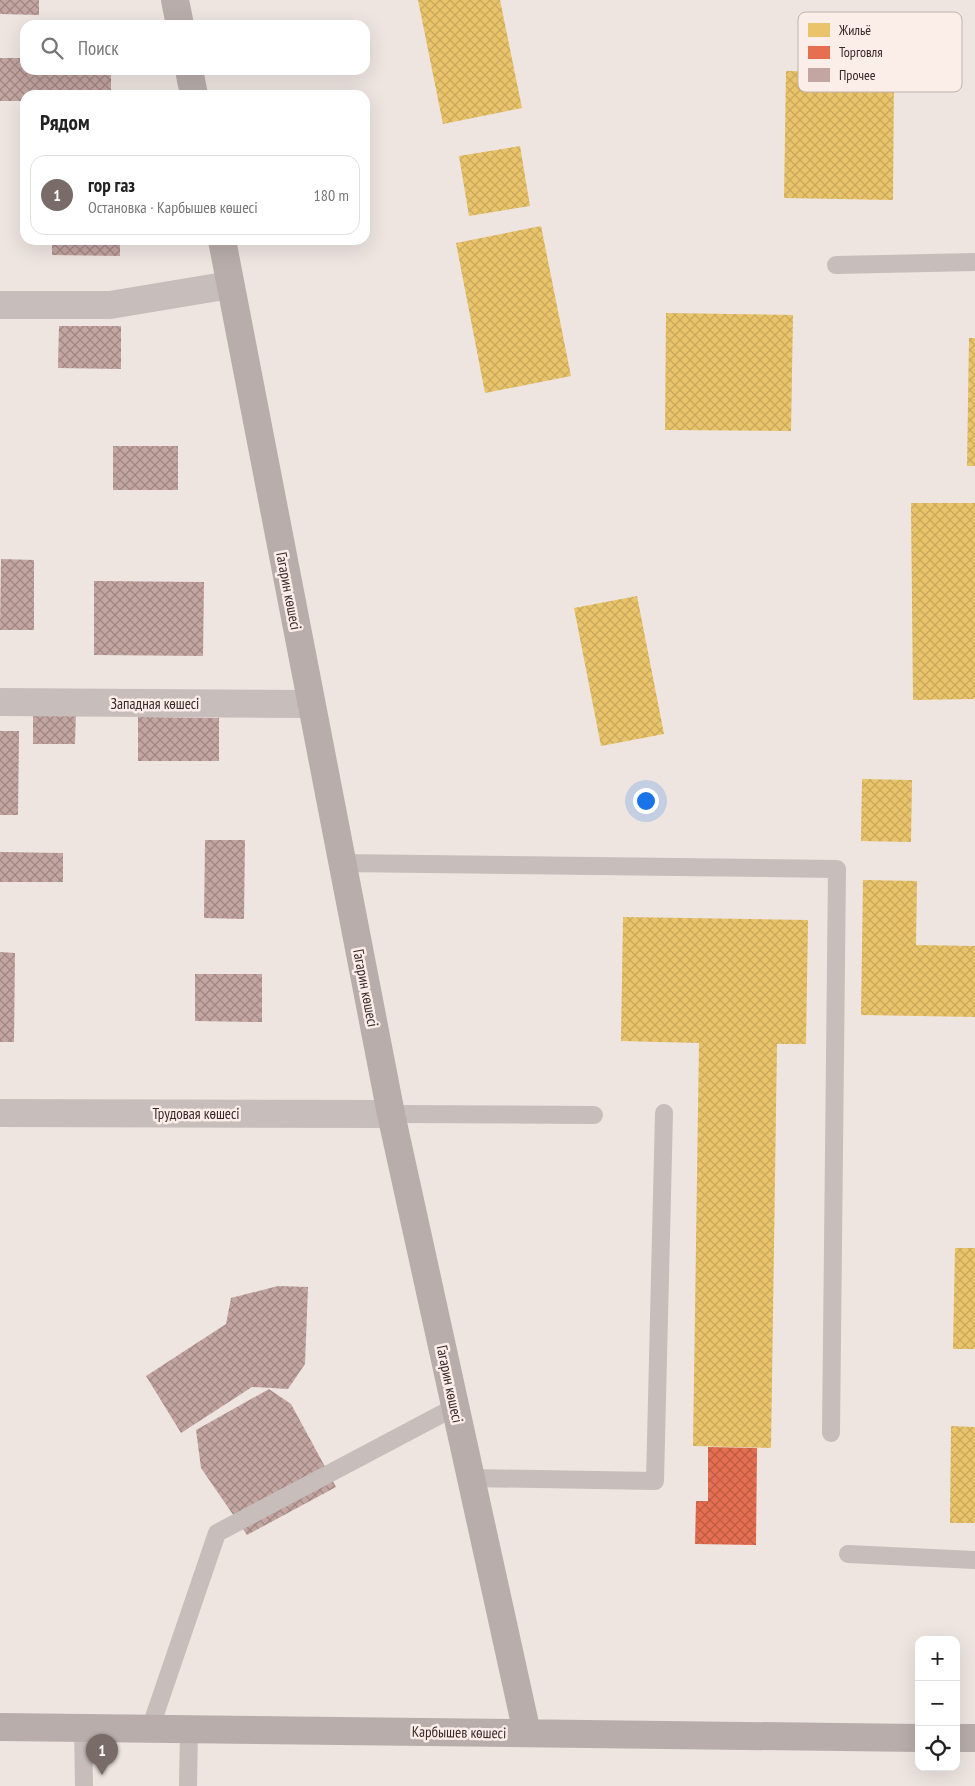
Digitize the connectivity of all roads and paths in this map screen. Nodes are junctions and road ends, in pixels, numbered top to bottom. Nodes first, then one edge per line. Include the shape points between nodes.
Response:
1 (175, 0) edge
2 (179, 20) edge
3 (190, 75) edge
4 (193, 90) edge
5 (223, 245) edge
6 (975, 262) edge
7 (836, 265) dead end
8 (230, 285) junction
9 (0, 305) edge
10 (0, 702) edge
11 (310, 704) junction
12 (341, 863) junction
13 (0, 1113) edge
14 (664, 1113) dead end
15 (391, 1114) junction
16 (594, 1115) dead end
17 (455, 1406) junction
18 (831, 1433) dead end
19 (471, 1478) junction
20 (848, 1554) dead end
21 (975, 1560) edge
22 (0, 1727) edge
23 (83, 1728) junction
24 (150, 1729) junction
25 (189, 1729) junction
26 (527, 1733) junction
27 (915, 1738) edge
28 (960, 1738) edge
29 (975, 1738) edge
30 (84, 1786) edge
31 (188, 1786) edge

1 - 2 street
3 - 4 street
5 - 8 street, Гагарин көшесі
6 - 7 lane
8 - 9 street via 110,305
8 - 11 street, Гагарин көшесі
10 - 11 street, Западная көшесі
11 - 12 street, Гагарин көшесі
12 - 15 street, Гагарин көшесі
12 - 18 lane via 837,869
13 - 15 street, Трудовая көшесі
14 - 19 lane via 655,1481
15 - 16 lane
15 - 17 street, Гагарин көшесі
17 - 19 street, Гагарин көшесі
17 - 24 lane via 217,1533
19 - 26 street, Гагарин көшесі
20 - 21 lane
22 - 23 street, Карбышев көшесі
23 - 24 street, Карбышев көшесі
23 - 30 lane
24 - 25 street, Карбышев көшесі
25 - 26 street, Карбышев көшесі
25 - 31 lane
26 - 27 street, Карбышев көшесі
28 - 29 street

